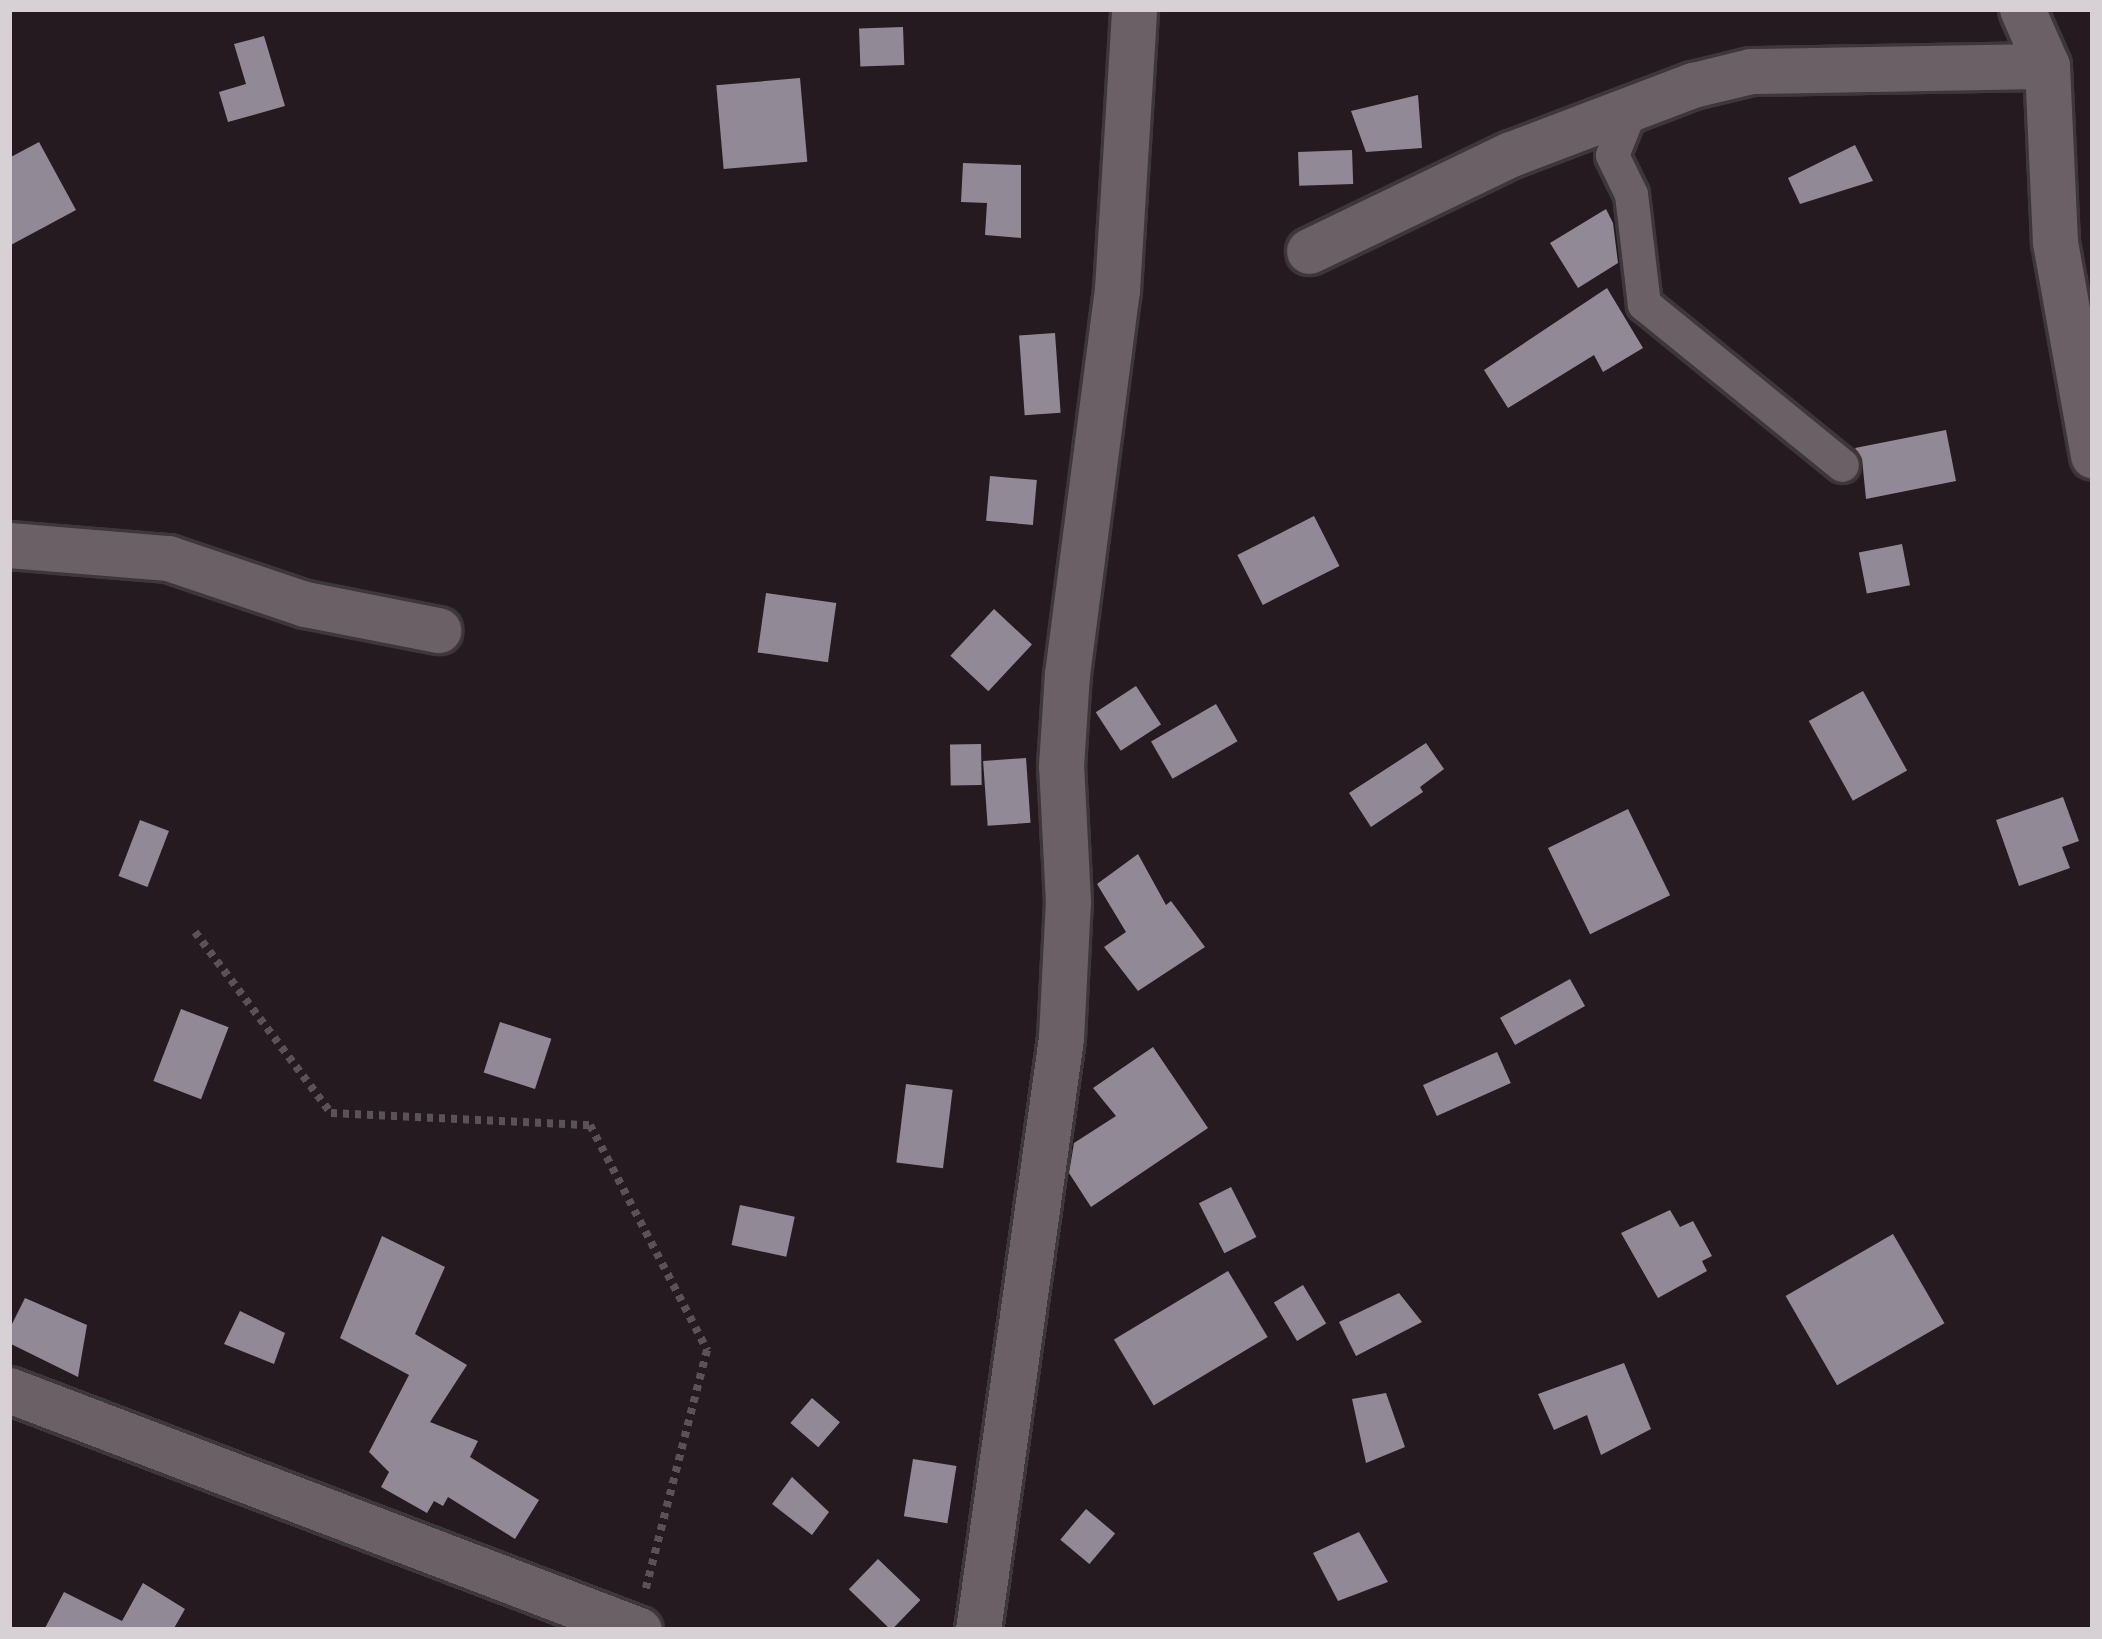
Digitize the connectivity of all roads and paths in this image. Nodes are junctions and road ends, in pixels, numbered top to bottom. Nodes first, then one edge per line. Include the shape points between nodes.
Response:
1 (1134, 9) edge
2 (2022, 9) edge
3 (2047, 66) junction
4 (1630, 110) junction
5 (1309, 251) dead end
6 (2093, 456) edge
7 (1842, 465) dead end
8 (9, 545) edge
9 (438, 630) dead end
10 (195, 932) dead end
11 (9, 1390) edge
12 (638, 1629) edge
13 (978, 1630) edge

1 - 13 street via 1118,290 1066,674 1061,1038
2 - 3 street
3 - 4 street via 1751,71
3 - 6 street via 2055,242
4 - 5 street via 1511,154
4 - 7 street via 1612,155 1631,194 1644,304
8 - 9 street via 168,558 305,604
10 - 12 path via 331,1113 590,1126 707,1350
11 - 12 street

